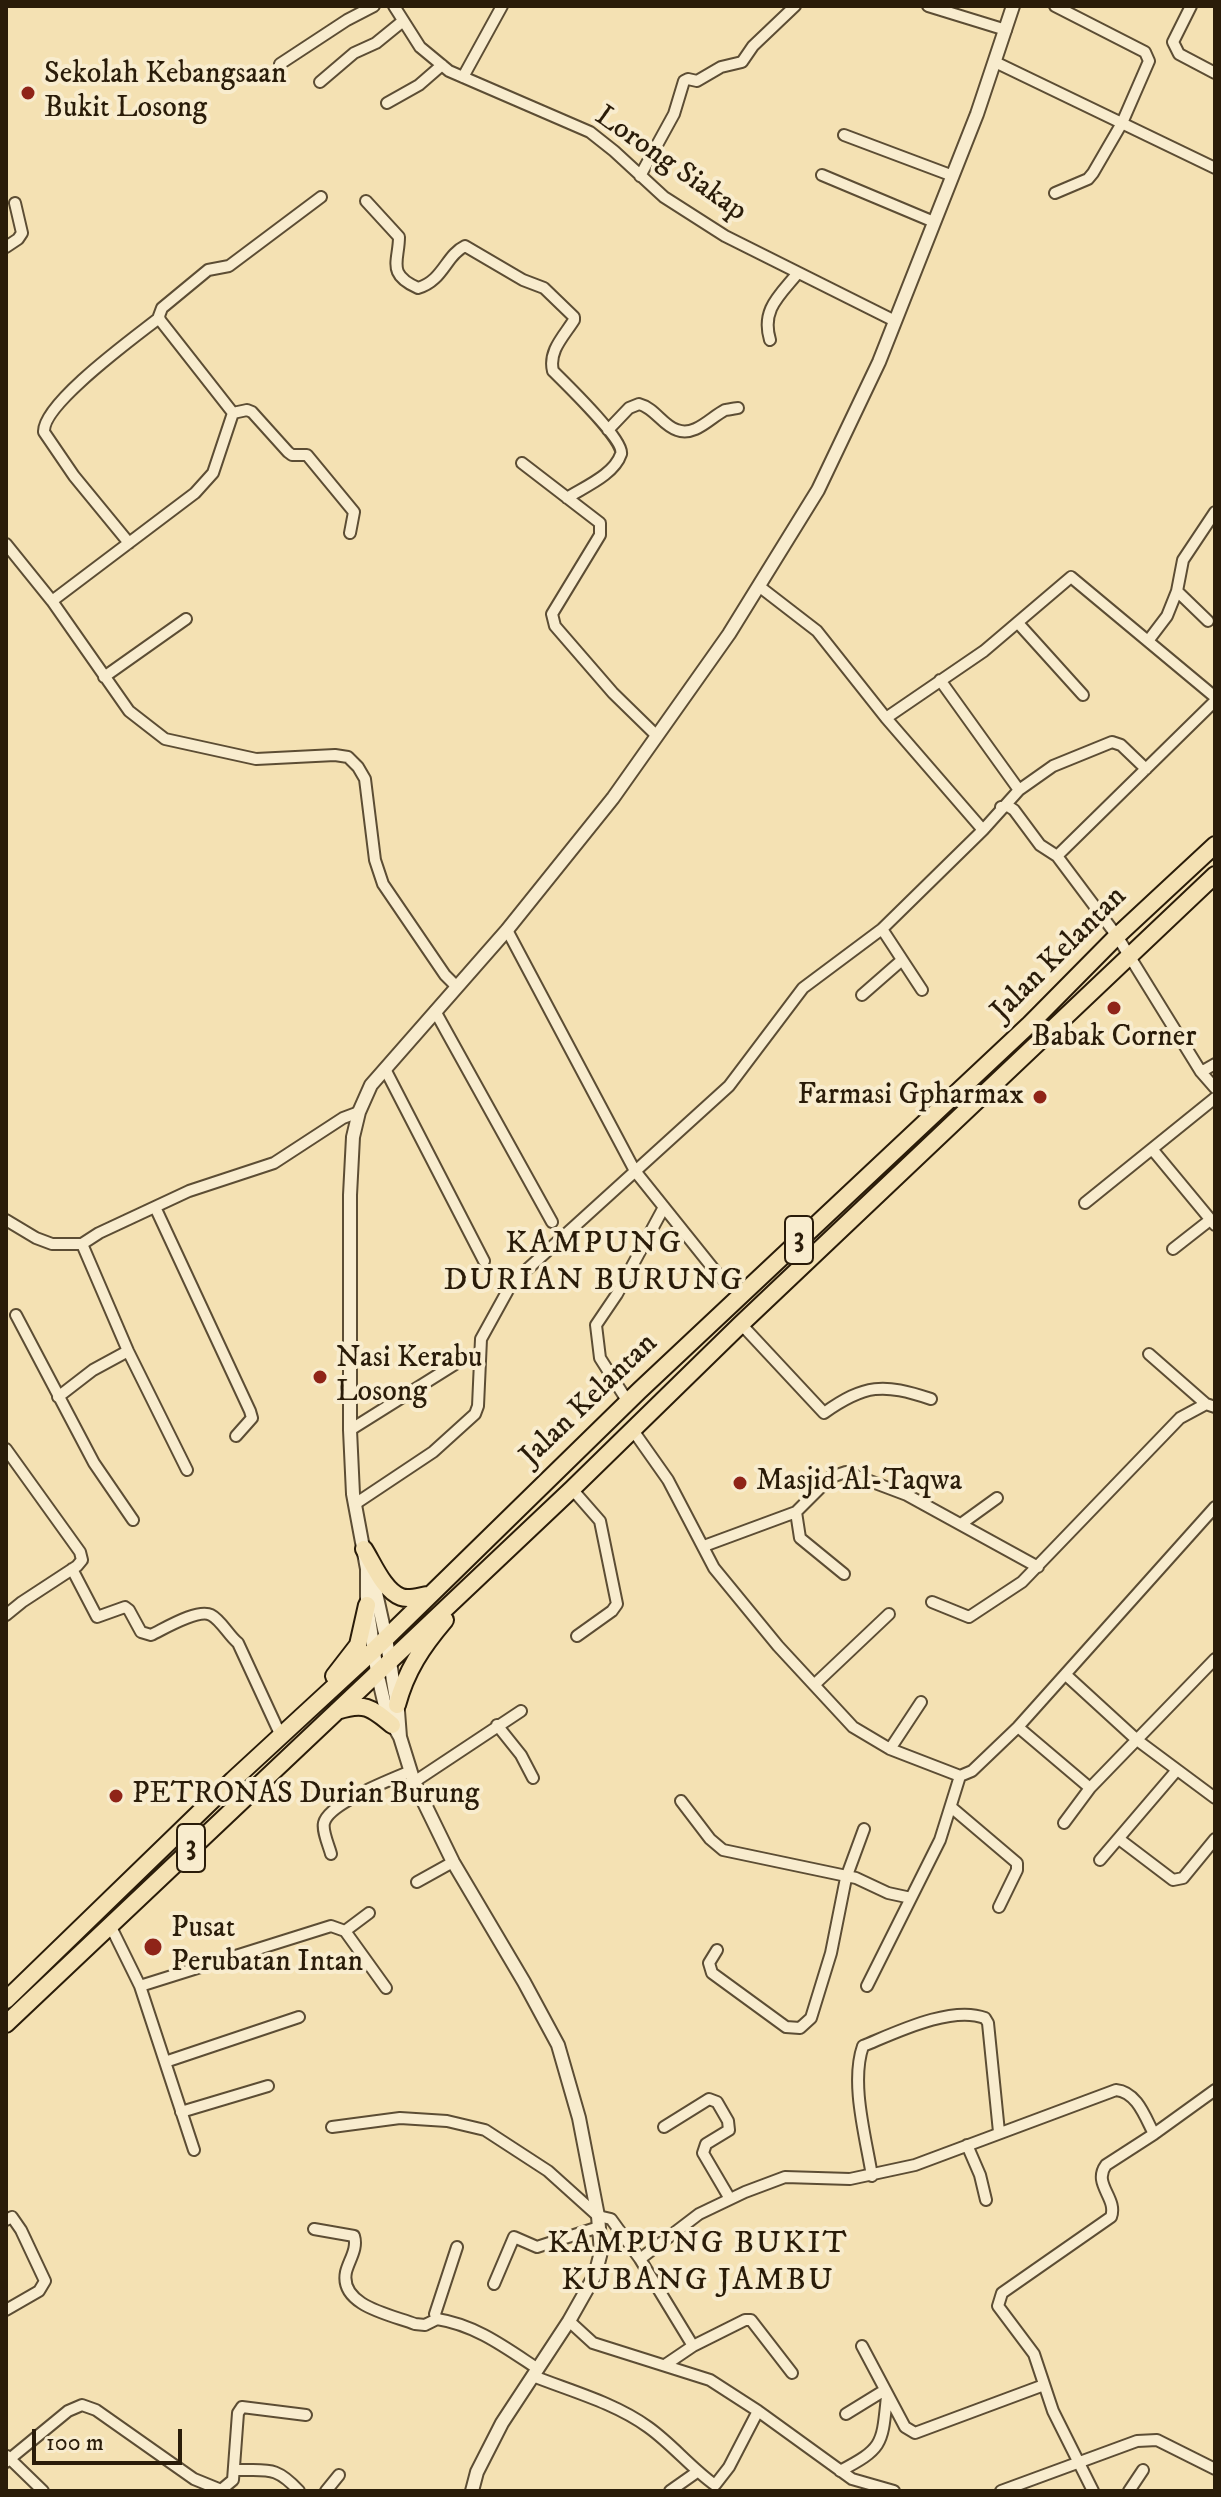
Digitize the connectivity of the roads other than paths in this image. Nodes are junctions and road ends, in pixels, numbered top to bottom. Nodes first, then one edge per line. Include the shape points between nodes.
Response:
1 (374, 6) edge
2 (502, 6) edge
3 (795, 6) edge
4 (928, 6) edge
5 (1013, 6) edge
6 (1055, 6) edge
7 (1191, 6) edge
8 (398, 8) edge
9 (403, 21) junction
10 (1006, 30) junction
11 (995, 62) junction
12 (280, 64) dead end
13 (442, 65) junction
14 (1215, 73) edge
15 (463, 77) junction
16 (320, 82) dead end
17 (387, 103) dead end
18 (1122, 123) junction
19 (844, 135) dead end
20 (1215, 168) edge
21 (822, 175) dead end
22 (640, 176) junction
23 (953, 176) junction
24 (1055, 193) dead end
25 (321, 197) dead end
26 (366, 201) dead end
27 (15, 203) dead end
28 (934, 222) junction
29 (6, 247) edge
30 (797, 274) junction
31 (159, 318) junction
32 (895, 321) junction
33 (770, 340) dead end
34 (738, 408) dead end
35 (233, 413) junction
36 (608, 430) junction
37 (522, 463) dead end
38 (567, 498) junction
39 (1215, 512) edge
40 (350, 533) dead end
41 (129, 543) junction
42 (6, 544) edge
43 (760, 587) junction
44 (1177, 591) junction
45 (52, 601) junction
46 (186, 619) dead end
47 (1213, 620) edge
48 (1018, 623) junction
49 (1148, 641) junction
50 (104, 677) junction
51 (940, 680) junction
52 (1083, 695) dead end
53 (1215, 699) edge
54 (886, 718) junction
55 (657, 736) junction
56 (1146, 769) junction
57 (1019, 790) junction
58 (1001, 807) junction
59 (983, 830) junction
60 (1215, 845) edge
61 (1057, 856) junction
62 (1214, 878) edge
63 (882, 929) junction
64 (507, 930) junction
65 (1117, 936) junction
66 (1130, 957) junction
67 (902, 960) junction
68 (457, 987) junction
69 (922, 990) dead end
70 (862, 995) dead end
71 (435, 1011) junction
72 (1215, 1064) edge
73 (385, 1069) junction
74 (1201, 1072) junction
75 (1215, 1088) edge
76 (1215, 1098) edge
77 (359, 1112) junction
78 (1152, 1149) junction
79 (635, 1171) junction
80 (1085, 1203) dead end
81 (155, 1207) junction
82 (664, 1207) junction
83 (6, 1220) edge
84 (552, 1222) dead end
85 (1213, 1223) edge
86 (82, 1244) junction
87 (1173, 1249) dead end
88 (484, 1261) dead end
89 (743, 1294) junction
90 (16, 1315) dead end
91 (741, 1324) junction
92 (128, 1351) junction
93 (1149, 1354) dead end
94 (468, 1356) dead end
95 (680, 1382) junction
96 (634, 1396) junction
97 (58, 1397) junction
98 (931, 1399) dead end
99 (1210, 1405) edge
100 (632, 1429) junction
101 (350, 1430) junction
102 (236, 1436) dead end
103 (6, 1449) edge
104 (187, 1470) dead end
105 (572, 1489) junction
106 (997, 1498) dead end
107 (355, 1504) junction
108 (1215, 1507) edge
109 (796, 1512) junction
110 (133, 1520) dead end
111 (961, 1524) junction
112 (704, 1546) junction
113 (364, 1549) junction
114 (1038, 1567) junction
115 (72, 1569) junction
116 (367, 1569) junction
117 (484, 1573) junction
118 (844, 1574) dead end
119 (428, 1595) junction
120 (932, 1602) dead end
121 (367, 1605) junction
122 (889, 1614) dead end
123 (6, 1615) edge
124 (577, 1636) dead end
125 (380, 1644) junction
126 (1214, 1663) edge
127 (383, 1666) junction
128 (1066, 1675) junction
129 (814, 1685) junction
130 (921, 1702) dead end
131 (397, 1705) junction
132 (521, 1711) dead end
133 (335, 1712) junction
134 (303, 1715) junction
135 (497, 1725) junction
136 (1018, 1727) junction
137 (396, 1731) junction
138 (281, 1736) junction
139 (1137, 1740) junction
140 (890, 1749) junction
141 (1177, 1770) junction
142 (960, 1776) junction
143 (413, 1777) junction
144 (533, 1778) dead end
145 (1090, 1788) junction
146 (1215, 1798) edge
147 (681, 1801) dead end
148 (951, 1807) junction
149 (1064, 1823) dead end
150 (864, 1829) dead end
151 (1119, 1839) junction
152 (1215, 1839) edge
153 (331, 1854) dead end
154 (1100, 1860) dead end
155 (453, 1862) junction
156 (846, 1878) junction
157 (417, 1882) dead end
158 (911, 1898) junction
159 (999, 1907) dead end
160 (369, 1913) dead end
161 (110, 1925) junction
162 (345, 1931) junction
163 (717, 1950) dead end
164 (140, 1986) junction
165 (867, 1986) dead end
166 (386, 1988) dead end
167 (6, 2000) edge
168 (299, 2017) dead end
169 (6, 2024) edge
170 (165, 2062) junction
171 (268, 2086) dead end
172 (1215, 2090) edge
173 (181, 2112) junction
174 (332, 2127) dead end
175 (664, 2127) dead end
176 (999, 2132) junction
177 (1154, 2134) junction
178 (967, 2145) junction
179 (194, 2150) dead end
180 (872, 2176) junction
181 (730, 2199) junction
182 (986, 2200) dead end
183 (6, 2220) edge
184 (599, 2222) junction
185 (314, 2229) dead end
186 (457, 2247) dead end
187 (640, 2259) junction
188 (494, 2284) dead end
189 (6, 2310) edge
190 (437, 2319) junction
191 (569, 2321) junction
192 (693, 2346) junction
193 (862, 2346) dead end
194 (665, 2365) junction
195 (535, 2373) junction
196 (792, 2373) dead end
197 (1044, 2385) junction
198 (886, 2392) junction
199 (758, 2411) junction
200 (846, 2414) dead end
201 (306, 2415) dead end
202 (7, 2458) edge
203 (1080, 2467) junction
204 (1215, 2469) edge
205 (235, 2470) junction
206 (1143, 2470) dead end
207 (840, 2471) junction
208 (697, 2472) junction
209 (339, 2475) dead end
210 (718, 2488) edge
211 (43, 2491) edge
212 (299, 2491) edge
213 (326, 2491) edge
214 (472, 2491) edge
215 (670, 2491) edge
216 (894, 2491) edge
217 (1001, 2491) edge
218 (1093, 2491) edge
219 (1129, 2491) edge

1 - 12 street
2 - 15 street
3 - 22 street via 742,62 697,81 684,81 674,114
4 - 10 street
5 - 10 street
6 - 18 street via 1148,56
7 - 14 street via 1173,42 1179,54
8 - 9 street, Lorong Siakap
9 - 13 street, Lorong Siakap via 420,47
9 - 16 street
10 - 11 street
11 - 18 street
11 - 23 street
13 - 15 street, Lorong Siakap
13 - 17 street
15 - 22 street, Lorong Siakap via 590,132
18 - 20 street
18 - 24 street via 1088,179
19 - 23 street
21 - 28 street
22 - 30 street, Lorong Siakap via 725,236
23 - 28 street
25 - 31 street via 229,266 208,270 166,303
26 - 36 street via 399,237 394,260 407,284 426,286 465,246 560,300 574,320 553,353 553,371
27 - 29 street via 22,233
28 - 32 street
30 - 32 street, Lorong Siakap
30 - 33 street via 769,310 765,324
31 - 35 street
31 - 41 street via 88,374 43,427 74,476
32 - 43 street via 818,490
34 - 36 street via 685,431 639,404
35 - 40 street via 252,412 288,452 307,455 354,512
35 - 41 street via 213,473
36 - 38 street via 621,446 615,464
37 - 38 street
38 - 55 street via 601,528 552,614 555,626
39 - 44 street via 1183,560
41 - 45 street
42 - 45 street
43 - 54 street via 817,631
43 - 55 street
44 - 47 street
44 - 49 street
45 - 50 street
46 - 50 street
48 - 49 street via 1071,577
48 - 51 street
48 - 52 street
49 - 53 street
50 - 68 street via 129,711 173,743 256,759 348,757 365,779 383,884
51 - 54 street
51 - 57 street
53 - 56 street
54 - 59 street
55 - 64 street
56 - 57 street via 1112,742 1053,766
56 - 61 street
57 - 58 street
58 - 59 street
58 - 61 street via 1014,810 1040,845
59 - 63 street
60 - 65 highway, Jalan Kelantan / 3
61 - 65 street
62 - 66 highway, Jalan Kelantan / 3
63 - 67 street
63 - 79 street via 803,988 729,1086
64 - 68 street
64 - 79 street
65 - 66 street
65 - 89 highway, Jalan Kelantan / 3
66 - 74 street
66 - 91 highway, Jalan Kelantan / 3
67 - 69 street
67 - 70 street
68 - 71 street
71 - 73 street
71 - 84 street
72 - 74 street
73 - 77 street
73 - 88 street
74 - 75 street
76 - 78 street
77 - 81 street via 274,1163
77 - 101 street via 350,1195
78 - 80 street
78 - 85 street
79 - 82 street
79 - 107 street via 508,1290 481,1339 475,1414 433,1452
81 - 86 street
81 - 102 street via 250,1411 252,1418
82 - 89 street via 720,1277
82 - 96 street via 596,1325 600,1358
83 - 86 street via 52,1244
85 - 87 street
86 - 92 street
89 - 96 highway, Jalan Kelantan / 3
90 - 97 street
91 - 95 highway, Jalan Kelantan / 3
91 - 98 street via 824,1413 850,1395 880,1388
92 - 97 street
92 - 104 street
93 - 99 street
94 - 101 street
95 - 96 highway via 670,1378
95 - 100 highway, Jalan Kelantan / 3
96 - 119 highway, Jalan Kelantan / 3
97 - 110 street
99 - 114 street via 1172,1425
100 - 105 highway, Jalan Kelantan / 3
100 - 112 street
101 - 107 street
103 - 115 street via 80,1552 82,1560
105 - 117 highway, Jalan Kelantan / 3
105 - 124 street via 600,1521 617,1604
106 - 111 street
107 - 113 street
108 - 128 street
109 - 111 street via 831,1477 846,1472 907,1495
109 - 112 street
109 - 118 street via 800,1538
111 - 114 street
112 - 129 street via 714,1568
113 - 116 street
113 - 119 highway via 396,1594
114 - 120 street via 974,1616 964,1617
115 - 123 street
115 - 138 street via 97,1617 125,1607 141,1632 151,1635 195,1615 214,1617 238,1643
116 - 121 street
116 - 125 street via 374,1584
117 - 127 highway, Jalan Kelantan / 3
117 - 131 highway via 415,1657
119 - 125 highway, Jalan Kelantan / 3
121 - 125 street
121 - 134 highway via 358,1645
122 - 129 street
125 - 127 street
125 - 134 highway, Jalan Kelantan / 3
126 - 139 street
127 - 131 street
127 - 133 highway, Jalan Kelantan / 3
127 - 137 street
128 - 136 street
128 - 139 street
129 - 140 street via 853,1727
130 - 140 street
131 - 137 street
132 - 135 street
133 - 137 highway via 356,1705 374,1710
133 - 161 highway, Jalan Kelantan / 3
134 - 138 highway, Jalan Kelantan / 3
135 - 143 street
135 - 144 street
136 - 142 street
136 - 145 street
137 - 143 street
138 - 167 highway, Jalan Kelantan / 3
139 - 141 street
139 - 145 street
140 - 142 street
141 - 146 street
141 - 151 street
142 - 148 street
143 - 153 street via 354,1796 328,1817 324,1829
143 - 155 street
145 - 149 street
147 - 156 street via 723,1850
148 - 158 street
148 - 159 street via 1017,1863
150 - 156 street
151 - 152 street via 1178,1881
151 - 154 street
155 - 157 street
155 - 184 street via 558,2045
156 - 158 street
156 - 163 street via 823,1979 811,2018 800,2028 786,2027 712,1973 709,1963
158 - 165 street
160 - 162 street
161 - 164 street
161 - 169 highway, Jalan Kelantan / 3
162 - 164 street via 331,1926
162 - 166 street
164 - 170 street
168 - 170 street
170 - 173 street
171 - 173 street
172 - 177 street
173 - 179 street
174 - 184 street via 400,2118 485,2130 548,2171
175 - 181 street via 709,2099 717,2102 729,2130 706,2144 703,2153
176 - 177 street via 1116,2090 1133,2097
176 - 178 street
176 - 180 street via 985,2018 963,2015 923,2023 863,2046 860,2053 858,2084
177 - 197 street via 1102,2170 1114,2207 1111,2217 998,2299 1001,2311 1034,2354
178 - 180 street
178 - 182 street
180 - 181 street via 785,2177
181 - 187 street via 692,2218
183 - 189 street via 12,2217 21,2230 45,2281 39,2291
184 - 187 street via 611,2219
184 - 188 street via 537,2247 514,2237
184 - 191 street via 601,2252 595,2275
185 - 190 street via 354,2236 345,2275 356,2302 415,2324
186 - 190 street
187 - 192 street
190 - 195 street via 459,2323 495,2341
191 - 194 street via 593,2343
191 - 195 street
192 - 194 street
192 - 196 street via 751,2320
193 - 198 street
194 - 199 street via 710,2380
195 - 208 street via 651,2428
195 - 214 street via 502,2423
197 - 198 street via 915,2433 905,2427
197 - 203 street
198 - 200 street
198 - 207 street via 883,2435 873,2452
199 - 207 street
199 - 210 street
201 - 205 street via 242,2407
202 - 205 street via 82,2405 212,2488 230,2486
202 - 211 street
203 - 204 street via 1149,2439
203 - 217 street
203 - 218 street
205 - 212 street via 283,2474
206 - 219 street
207 - 216 street
208 - 210 street
208 - 215 street
209 - 213 street

